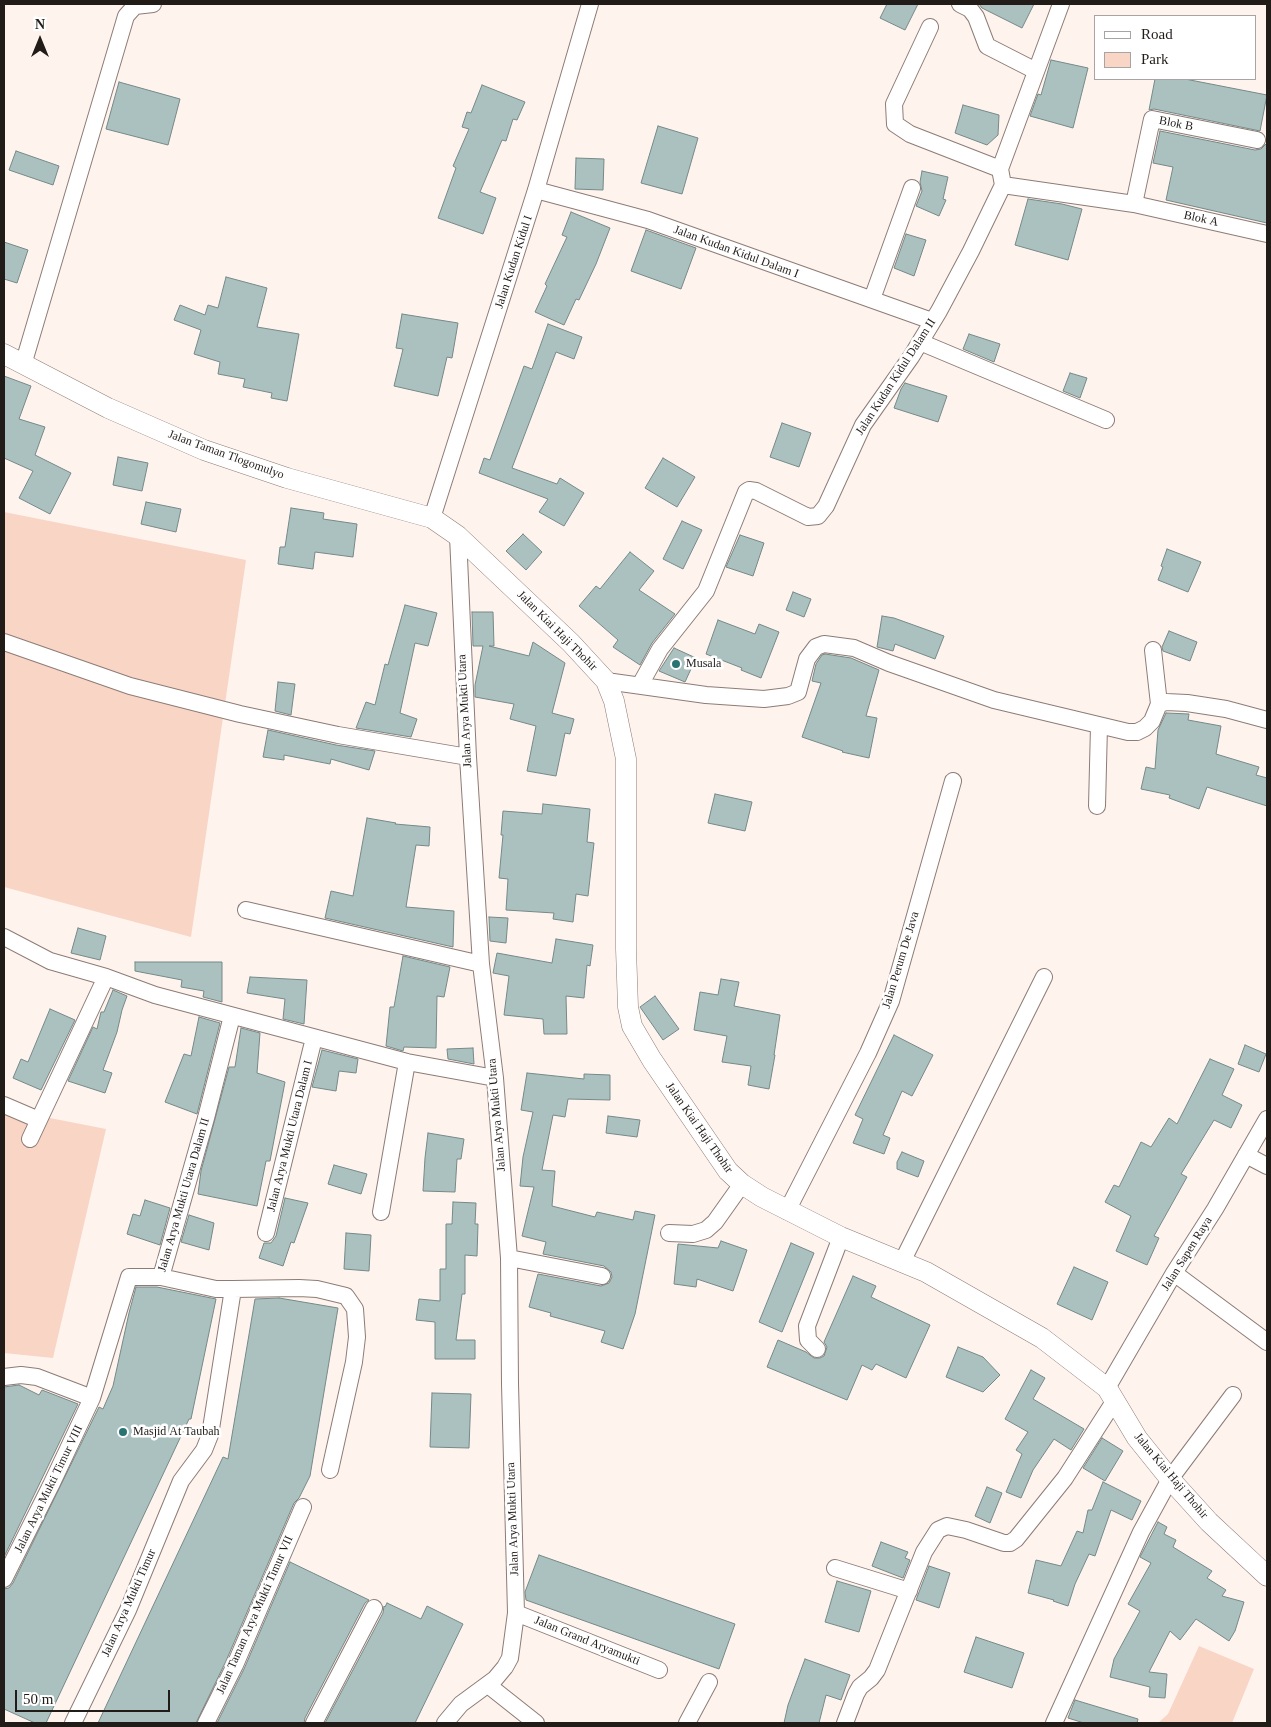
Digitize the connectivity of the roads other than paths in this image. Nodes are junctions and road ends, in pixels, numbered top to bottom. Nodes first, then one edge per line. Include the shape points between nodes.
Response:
1 (153, 4) edge
2 (590, 4) edge
3 (960, 4) edge
4 (1061, 4) edge
5 (930, 27) dead end
6 (1036, 71) junction
7 (1257, 140) dead end
8 (1002, 177) junction
9 (912, 188) dead end
10 (536, 190) junction
11 (1134, 204) junction
12 (1267, 234) edge
13 (872, 299) junction
14 (932, 321) junction
15 (920, 342) junction
16 (4, 354) edge
17 (23, 365) junction
18 (1106, 420) dead end
19 (432, 518) junction
20 (458, 536) junction
21 (4, 642) edge
22 (1153, 650) dead end
23 (606, 681) junction
24 (640, 685) junction
25 (1159, 704) junction
26 (1267, 720) edge
27 (1099, 726) junction
28 (468, 757) junction
29 (953, 781) dead end
30 (1097, 806) dead end
31 (246, 910) dead end
32 (4, 937) edge
33 (481, 964) junction
34 (106, 977) junction
35 (1044, 977) dead end
36 (232, 1016) junction
37 (314, 1038) junction
38 (407, 1062) junction
39 (495, 1078) junction
40 (4, 1105) edge
41 (1267, 1119) edge
42 (39, 1120) junction
43 (30, 1140) dead end
44 (1246, 1155) junction
45 (1267, 1166) edge
46 (742, 1184) junction
47 (787, 1211) junction
48 (381, 1212) dead end
49 (266, 1233) dead end
50 (669, 1233) dead end
51 (841, 1237) junction
52 (509, 1258) junction
53 (902, 1262) junction
54 (1174, 1273) junction
55 (602, 1276) dead end
56 (161, 1277) junction
57 (233, 1289) junction
58 (1267, 1342) edge
59 (817, 1349) dead end
60 (4, 1377) edge
61 (1111, 1394) junction
62 (1233, 1395) dead end
63 (92, 1398) junction
64 (330, 1470) dead end
65 (1170, 1479) junction
66 (304, 1506) dead end
67 (835, 1568) dead end
68 (1267, 1576) edge
69 (4, 1579) edge
70 (909, 1591) junction
71 (374, 1608) dead end
72 (516, 1613) junction
73 (659, 1670) dead end
74 (709, 1682) dead end
75 (488, 1685) junction
76 (73, 1723) edge
77 (206, 1723) edge
78 (314, 1723) edge
79 (445, 1723) edge
80 (536, 1723) edge
81 (687, 1723) edge
82 (846, 1723) edge
83 (1054, 1723) edge

1 - 17 street via 134,6 126,16
2 - 10 street, Jalan Kudan Kidul I
3 - 6 street via 976,17 986,46
4 - 6 street, Jalan Kudan Kidul Dalam II
5 - 8 street, Blok A via 894,104 894,124
6 - 8 street, Jalan Kudan Kidul Dalam II
7 - 11 street, Blok B via 1152,119
8 - 11 street, Blok A
8 - 14 street, Jalan Kudan Kidul Dalam II via 971,251
9 - 13 street
10 - 13 street, Jalan Kudan Kidul Dalam I via 648,220
10 - 19 street, Jalan Kudan Kidul I
11 - 12 street, Blok A
13 - 14 street, Jalan Kudan Kidul Dalam I
14 - 15 street, Jalan Kudan Kidul Dalam II
15 - 18 street
15 - 24 street, Jalan Kudan Kidul Dalam II via 863,424 818,516 808,517 756,490 746,492 706,591 660,649
16 - 17 street, Jalan Taman Tlogomulyo
17 - 19 street, Jalan Taman Tlogomulyo via 108,408 204,450 287,478
19 - 20 street, Jalan Kiai Haji Thohir
20 - 23 street, Jalan Kiai Haji Thohir via 571,643
20 - 28 street, Jalan Arya Mukti Utara
21 - 28 street via 130,686 240,714
22 - 25 street
23 - 24 street
23 - 46 street, Jalan Kiai Haji Thohir via 614,700 626,759 626,949 628,1008 632,1026 697,1128 728,1171
24 - 27 street via 706,695 764,699 788,696 798,692 807,659 816,647 824,644 854,648 994,700
25 - 26 street via 1187,703
25 - 27 street via 1152,722 1137,732
27 - 30 street
28 - 33 street, Jalan Arya Mukti Utara
29 - 47 street, Jalan Perum De Java via 891,1001
31 - 33 street
32 - 34 street via 50,961
33 - 39 street, Jalan Arya Mukti Utara
34 - 36 street via 155,995
34 - 42 street
35 - 53 street
36 - 37 street
36 - 56 street, Jalan Arya Mukti Utara Dalam II
37 - 38 street
37 - 49 street, Jalan Arya Mukti Utara Dalam I
38 - 39 street
38 - 48 street
39 - 52 street, Jalan Arya Mukti Utara
40 - 42 street
41 - 44 street, Jalan Sapen Raya
42 - 43 street
44 - 45 street
44 - 54 street, Jalan Sapen Raya
46 - 47 street, Jalan Kiai Haji Thohir
46 - 50 street via 706,1230 693,1234
47 - 51 street, Jalan Kiai Haji Thohir
51 - 53 street, Jalan Kiai Haji Thohir
51 - 59 street via 807,1326 808,1340
52 - 55 street
52 - 72 street, Jalan Arya Mukti Utara
53 - 61 street, Jalan Kiai Haji Thohir via 926,1272 1042,1338
54 - 58 street
54 - 61 street, Jalan Sapen Raya
56 - 57 street via 216,1289
56 - 63 street, Jalan Arya Mukti Utara Dalam II via 129,1277
57 - 64 street via 317,1289 346,1296 355,1308 357,1337 354,1362
57 - 76 street, Jalan Arya Mukti Timur via 210,1435 204,1450 181,1481 128,1610
60 - 63 street via 37,1377
61 - 65 street, Jalan Kiai Haji Thohir via 1137,1438
61 - 70 street, Jalan Sapen Raya via 1065,1478 1016,1539 1004,1543 947,1526 938,1530 924,1552
62 - 65 street
63 - 69 street, Jalan Arya Mukti Timur VIII
65 - 68 street, Jalan Kiai Haji Thohir via 1209,1522
65 - 83 street via 1141,1532
66 - 77 street, Jalan Taman Arya Mukti Timur VII via 235,1665
67 - 70 street
70 - 82 street, Jalan Sapen Raya via 877,1670 860,1687
71 - 78 street
72 - 73 street, Jalan Grand Aryamukti
72 - 75 street, Jalan Arya Mukti Utara via 510,1658 500,1676
74 - 81 street
75 - 79 street, Jalan Arya Mukti Utara via 461,1704
75 - 80 street

